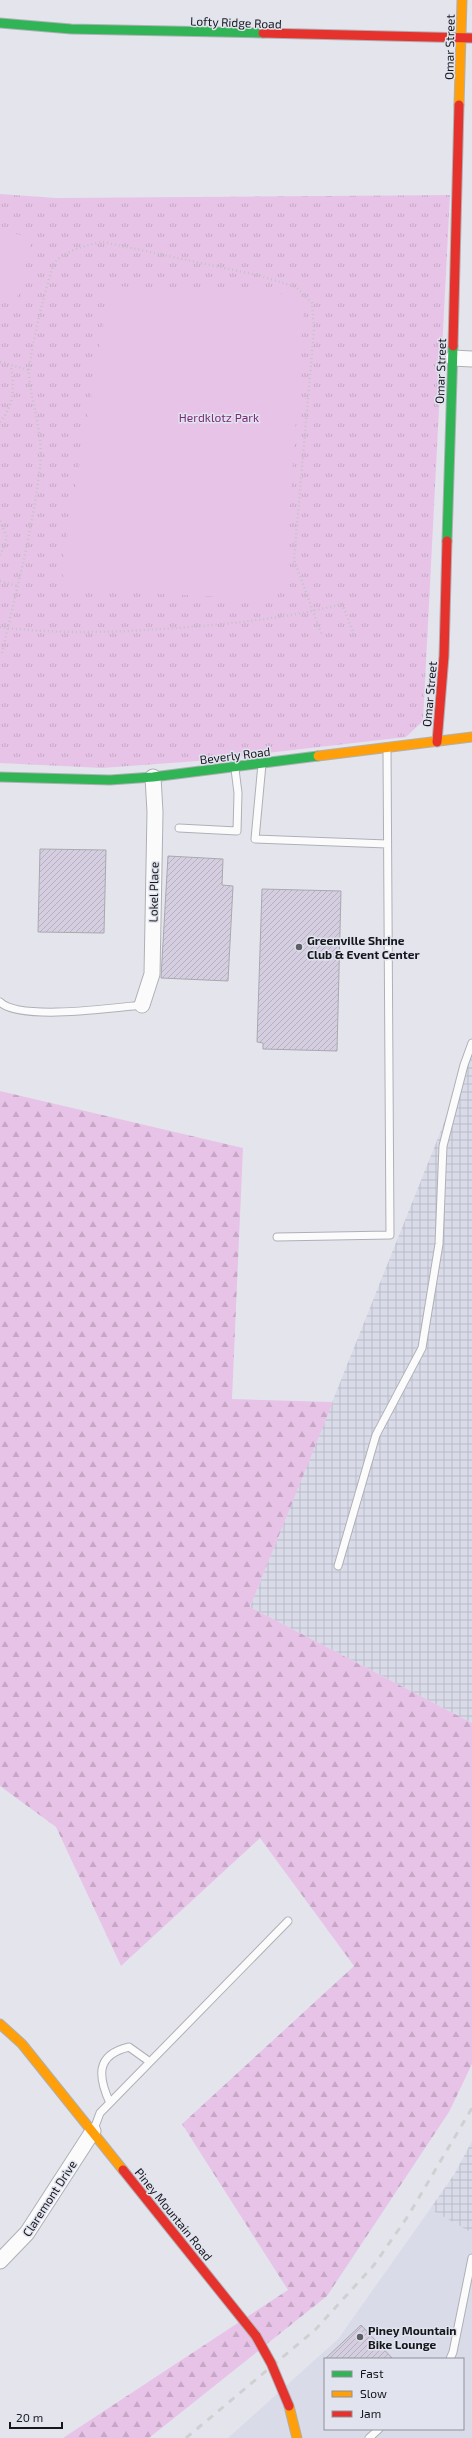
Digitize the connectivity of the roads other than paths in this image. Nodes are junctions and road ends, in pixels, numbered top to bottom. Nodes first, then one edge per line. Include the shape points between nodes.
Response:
1 (462, 0) edge
2 (0, 23) edge
3 (461, 38) junction
4 (472, 38) edge
5 (453, 358) junction
6 (472, 359) edge
7 (472, 737) edge
8 (437, 742) junction
9 (387, 749) junction
10 (262, 764) junction
11 (235, 767) junction
12 (0, 777) edge
13 (153, 777) junction
14 (179, 828) dead end
15 (387, 844) junction
16 (0, 1002) edge
17 (142, 1006) joint
18 (472, 1043) edge
19 (277, 1237) dead end
20 (338, 1566) dead end
21 (288, 1922) dead end
22 (0, 2024) edge
23 (150, 2062) junction
24 (110, 2103) junction
25 (93, 2131) junction
26 (472, 2258) edge
27 (0, 2261) edge
28 (450, 2358) edge
29 (378, 2430) edge
30 (297, 2438) edge
31 (369, 2438) edge

1 - 3 street, Omar Street
2 - 3 street, Lofty Ridge Road via 71,29
3 - 4 street, Lofty Ridge Road
3 - 5 street, Omar Street
5 - 6 street
5 - 8 street, Omar Street via 444,656
7 - 8 street, Beverly Road
8 - 9 street, Beverly Road
9 - 10 street, Beverly Road
9 - 15 lane
10 - 11 street, Beverly Road
10 - 15 lane via 255,840
11 - 13 street, Beverly Road
11 - 14 lane via 238,793 237,831
12 - 13 street, Beverly Road via 110,780
13 - 17 street, Lokel Place via 155,812 152,974
15 - 19 lane via 390,1236
16 - 17 lane via 5,1007 21,1012
18 - 20 lane via 443,1146 439,1244 422,1348 376,1434
21 - 23 lane
22 - 25 street, Piney Mountain Road via 22,2044
23 - 24 lane
23 - 24 lane via 129,2047 111,2054 104,2062 101,2074 102,2084
24 - 25 lane via 100,2113
25 - 27 street, Claremont Drive via 27,2233
25 - 30 street, Piney Mountain Road, bridge via 256,2336 271,2363 289,2406
26 - 28 lane
29 - 31 lane

